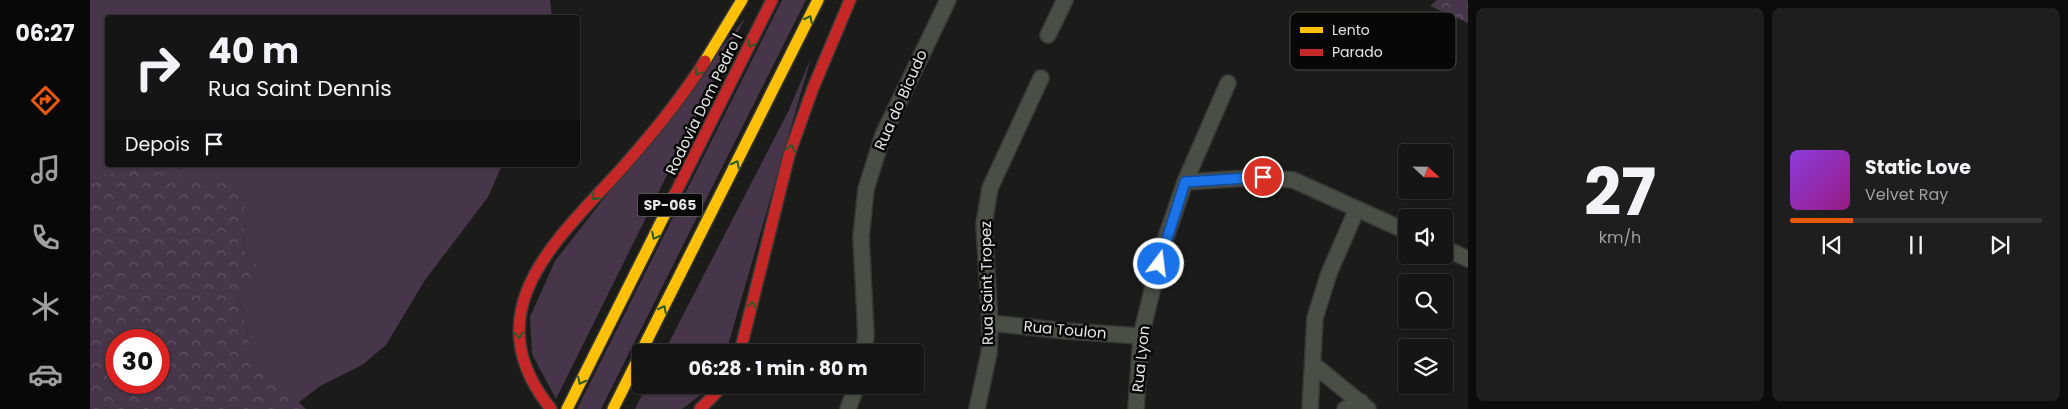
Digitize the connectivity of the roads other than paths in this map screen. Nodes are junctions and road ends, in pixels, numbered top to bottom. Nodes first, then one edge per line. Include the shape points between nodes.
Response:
1 (742, 0) edge
2 (772, 0) edge
3 (818, 0) edge
4 (850, 0) edge
5 (948, 0) edge
6 (1065, 0) edge
7 (1048, 35) dead end
8 (1041, 78) dead end
9 (1228, 83) dead end
10 (1185, 182) junction
11 (1356, 209) junction
12 (1398, 227) edge
13 (1453, 252) edge
14 (1468, 259) edge
15 (990, 323) junction
16 (1141, 336) junction
17 (646, 344) edge
18 (742, 344) edge
19 (865, 344) edge
20 (1313, 364) junction
21 (632, 371) edge
22 (715, 394) edge
23 (854, 394) edge
24 (1364, 406) edge
25 (552, 409) edge
26 (567, 409) edge
27 (613, 409) edge
28 (700, 409) edge
29 (848, 409) edge
30 (976, 409) edge
31 (1136, 409) edge
32 (1310, 409) edge
33 (1345, 409) edge

1 -> 25 highway via 707,59 665,117 539,264 518,322 520,349 524,369 538,395
2 -> 26 highway, Rodovia Dom Pedro I / SP-065
17 -> 3 highway, SP-065
18 -> 4 highway via 794,139 812,87
5 - 19 street, Rua do Bicudo via 883,135 866,189 861,238
6 - 7 street
8 - 15 street, Rua Saint Tropez via 990,188 984,224
9 - 10 street, Rua Lyon
10 - 11 street via 1263,177 1293,180
10 - 16 street, Rua Lyon via 1164,246
11 - 12 street
11 - 20 street via 1329,273 1315,318
13 - 14 street
15 - 16 street, Rua Toulon
15 - 30 street, Rua Saint Tropez via 988,353
16 - 31 street, Rua Lyon
20 - 24 street
20 - 32 street
21 - 27 highway, SP-065
22 - 28 highway
23 - 29 street
24 - 33 street

